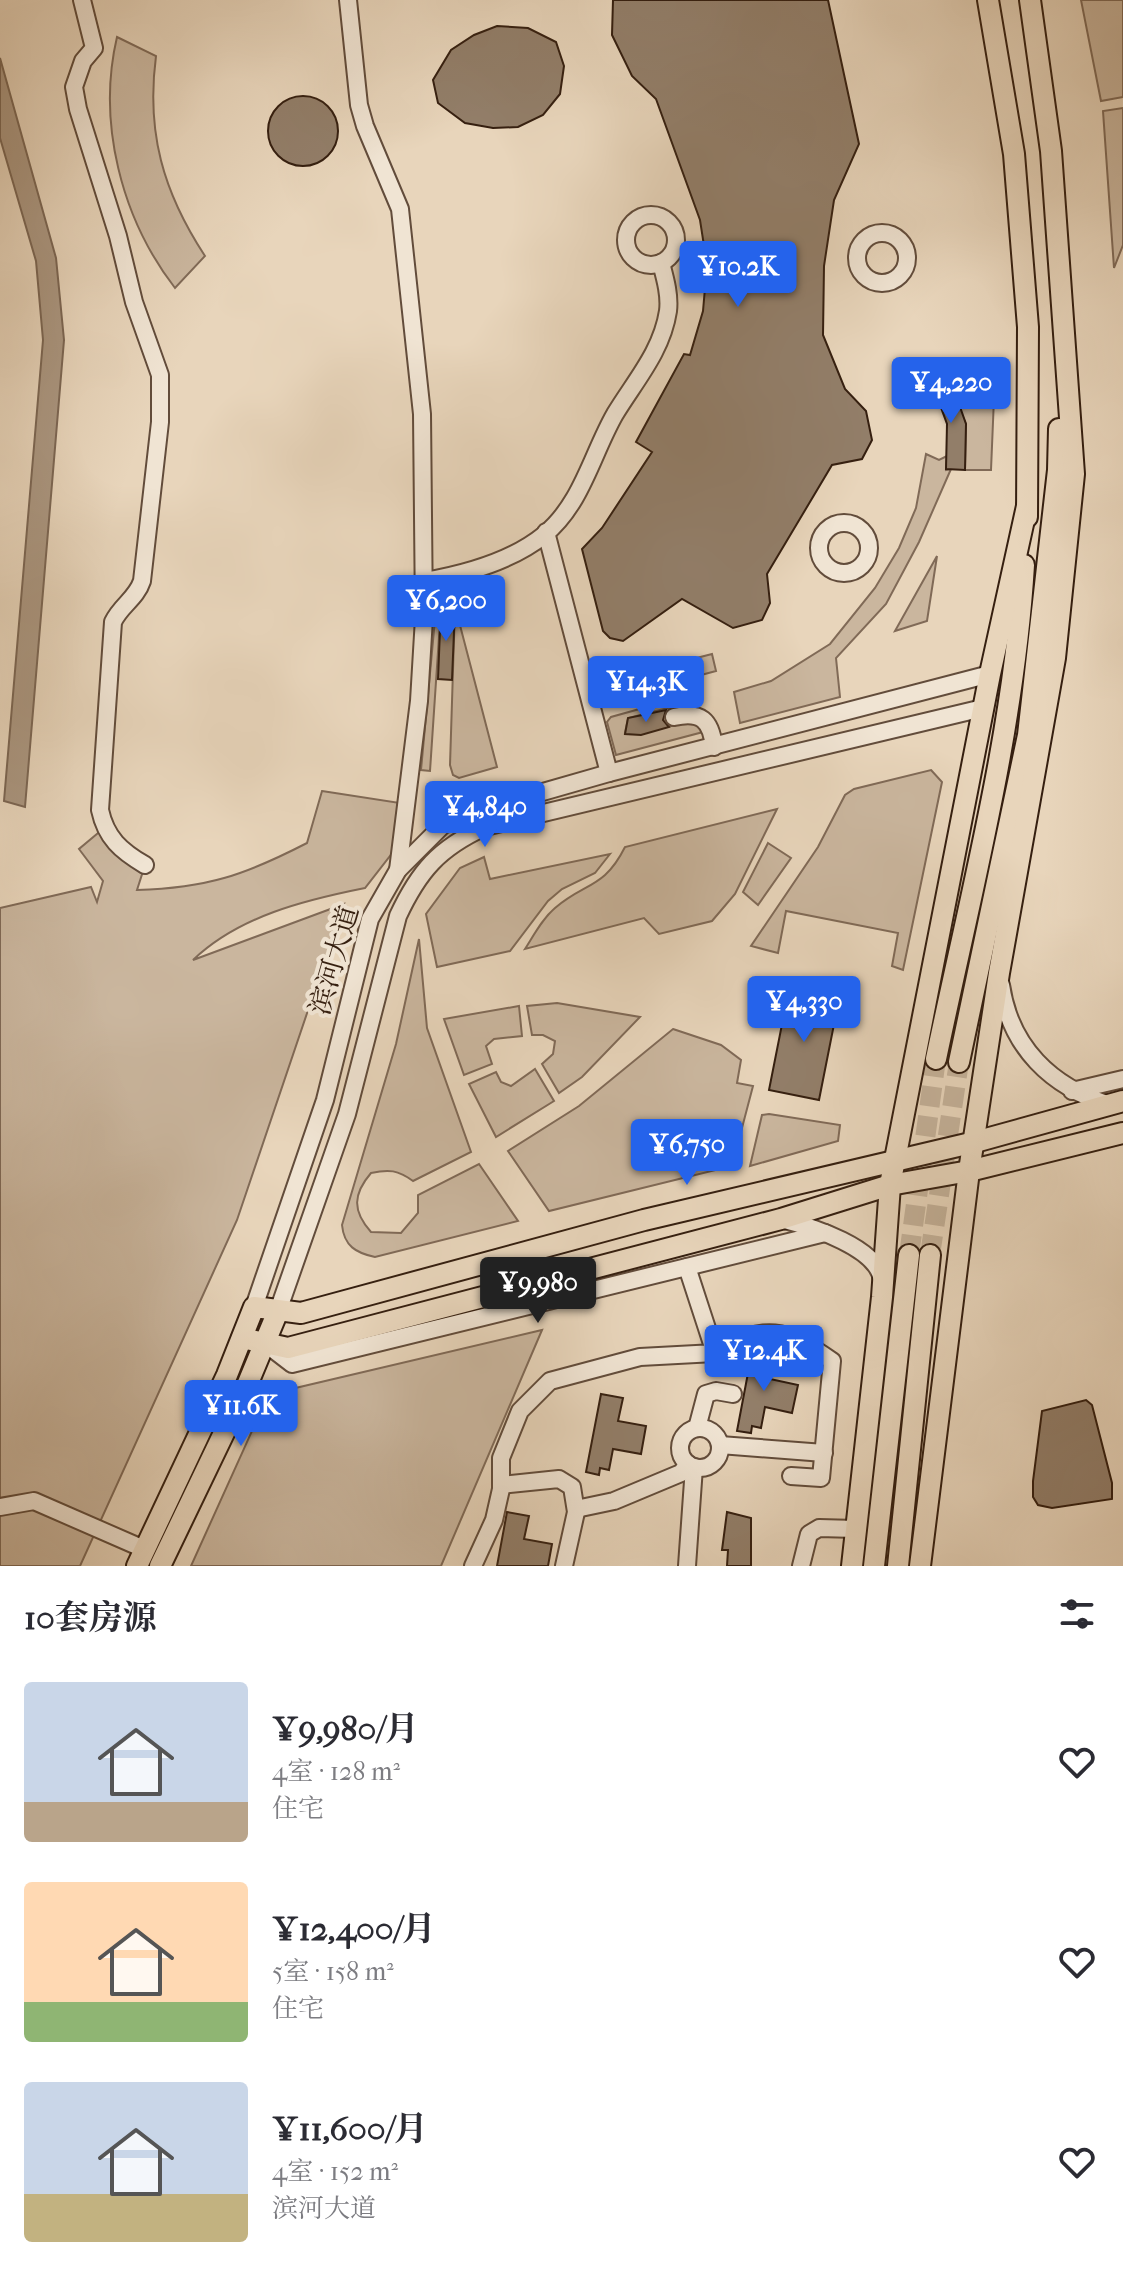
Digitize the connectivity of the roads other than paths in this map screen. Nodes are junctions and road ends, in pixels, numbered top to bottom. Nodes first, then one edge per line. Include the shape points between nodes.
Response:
1 (82, 0) edge
2 (348, 0) edge
3 (988, 0) edge
4 (1030, 0) edge
5 (661, 263) dead end
6 (1062, 313) junction
7 (1027, 506) junction
8 (546, 532) junction
9 (425, 581) junction
10 (990, 674) junction
11 (983, 708) junction
12 (674, 717) dead end
13 (714, 747) junction
14 (609, 773) junction
15 (145, 865) dead end
16 (398, 870) junction
17 (999, 973) junction
18 (936, 1059) tunnel mouth
19 (959, 1062) tunnel mouth
20 (1123, 1079) edge
21 (1072, 1091) junction
22 (1117, 1103) edge
23 (1123, 1133) edge
24 (975, 1142) junction
25 (895, 1160) junction
26 (969, 1171) junction
27 (890, 1185) junction
28 (781, 1219) junction
29 (825, 1233) junction
30 (909, 1255) tunnel mouth
31 (930, 1255) tunnel mouth
32 (687, 1267) junction
33 (882, 1297) junction
34 (254, 1307) junction
35 (278, 1311) junction
36 (242, 1338) junction
37 (265, 1343) junction
38 (715, 1353) junction
39 (733, 1394) dead end
40 (697, 1428) junction
41 (720, 1445) junction
42 (824, 1453) junction
43 (691, 1466) junction
44 (791, 1476) dead end
45 (501, 1485) junction
46 (0, 1507) edge
47 (576, 1509) junction
48 (856, 1529) junction
49 (140, 1557) edge
50 (160, 1566) edge
51 (473, 1566) edge
52 (564, 1566) edge
53 (687, 1566) edge
54 (801, 1566) edge
55 (852, 1566) edge
56 (874, 1566) edge
57 (898, 1566) edge
58 (920, 1566) edge

1 - 15 street via 94,48 74,87 78,109 160,375 160,422 142,581 137,596 120,607 113,622 100,810 104,828 120,851
2 - 9 street via 359,105 400,209 408,263 422,414
3 - 7 main road via 1014,154 1025,296
4 - 6 main road via 1051,151
5 - 8 street via 668,311 654,356 614,416 586,481
6 - 17 main road via 1072,490 1055,658
6 - 19 main road via 1058,470 1028,735
7 - 10 main road
7 - 18 main road via 1020,639
8 - 9 street via 507,556 465,573
8 - 14 street
9 - 16 street via 419,701
10 - 11 main road
10 - 13 street, 滨河大道
11 - 25 main road
11 - 35 street, 滨河大道 via 485,827 454,841 417,880 398,916 347,1114
12 - 13 street via 692,713 704,718
13 - 14 street, 滨河大道
14 - 16 street, 滨河大道 via 443,825
16 - 34 street, 滨河大道 via 370,919 325,1100
17 - 21 street via 1005,1013 1020,1040 1036,1065
17 - 24 main road
20 - 21 street
21 - 22 street
22 - 24 main road
23 - 26 main road
24 - 25 main road
24 - 26 main road
25 - 27 main road
25 - 35 main road via 644,1220 301,1313
26 - 27 main road
26 - 58 main road
27 - 28 main road
27 - 33 main road
28 - 29 street
28 - 37 main road via 288,1348
29 - 32 street
29 - 33 street via 874,1262 882,1275
30 - 56 main road
31 - 57 main road
32 - 37 street via 292,1364
32 - 38 street
33 - 48 main road
34 - 35 main road
34 - 36 main road, 滨河大道
35 - 37 main road, 滨河大道
36 - 37 main road
36 - 49 main road, 滨河大道
37 - 50 main road, 滨河大道
38 - 42 street via 745,1334 779,1331 832,1361
38 - 45 street via 640,1357 550,1381 520,1411 501,1458
39 - 40 street via 706,1394
40 - 41 street via 715,1433
40 - 43 street via 685,1434 680,1446
41 - 42 street
41 - 43 street via 713,1463
42 - 44 street via 821,1478
43 - 47 street via 614,1501
43 - 53 street
45 - 47 street via 559,1479 572,1487
45 - 51 street via 494,1520
46 - 49 street via 34,1501
47 - 52 street
48 - 54 street via 819,1528 809,1534
48 - 55 main road

